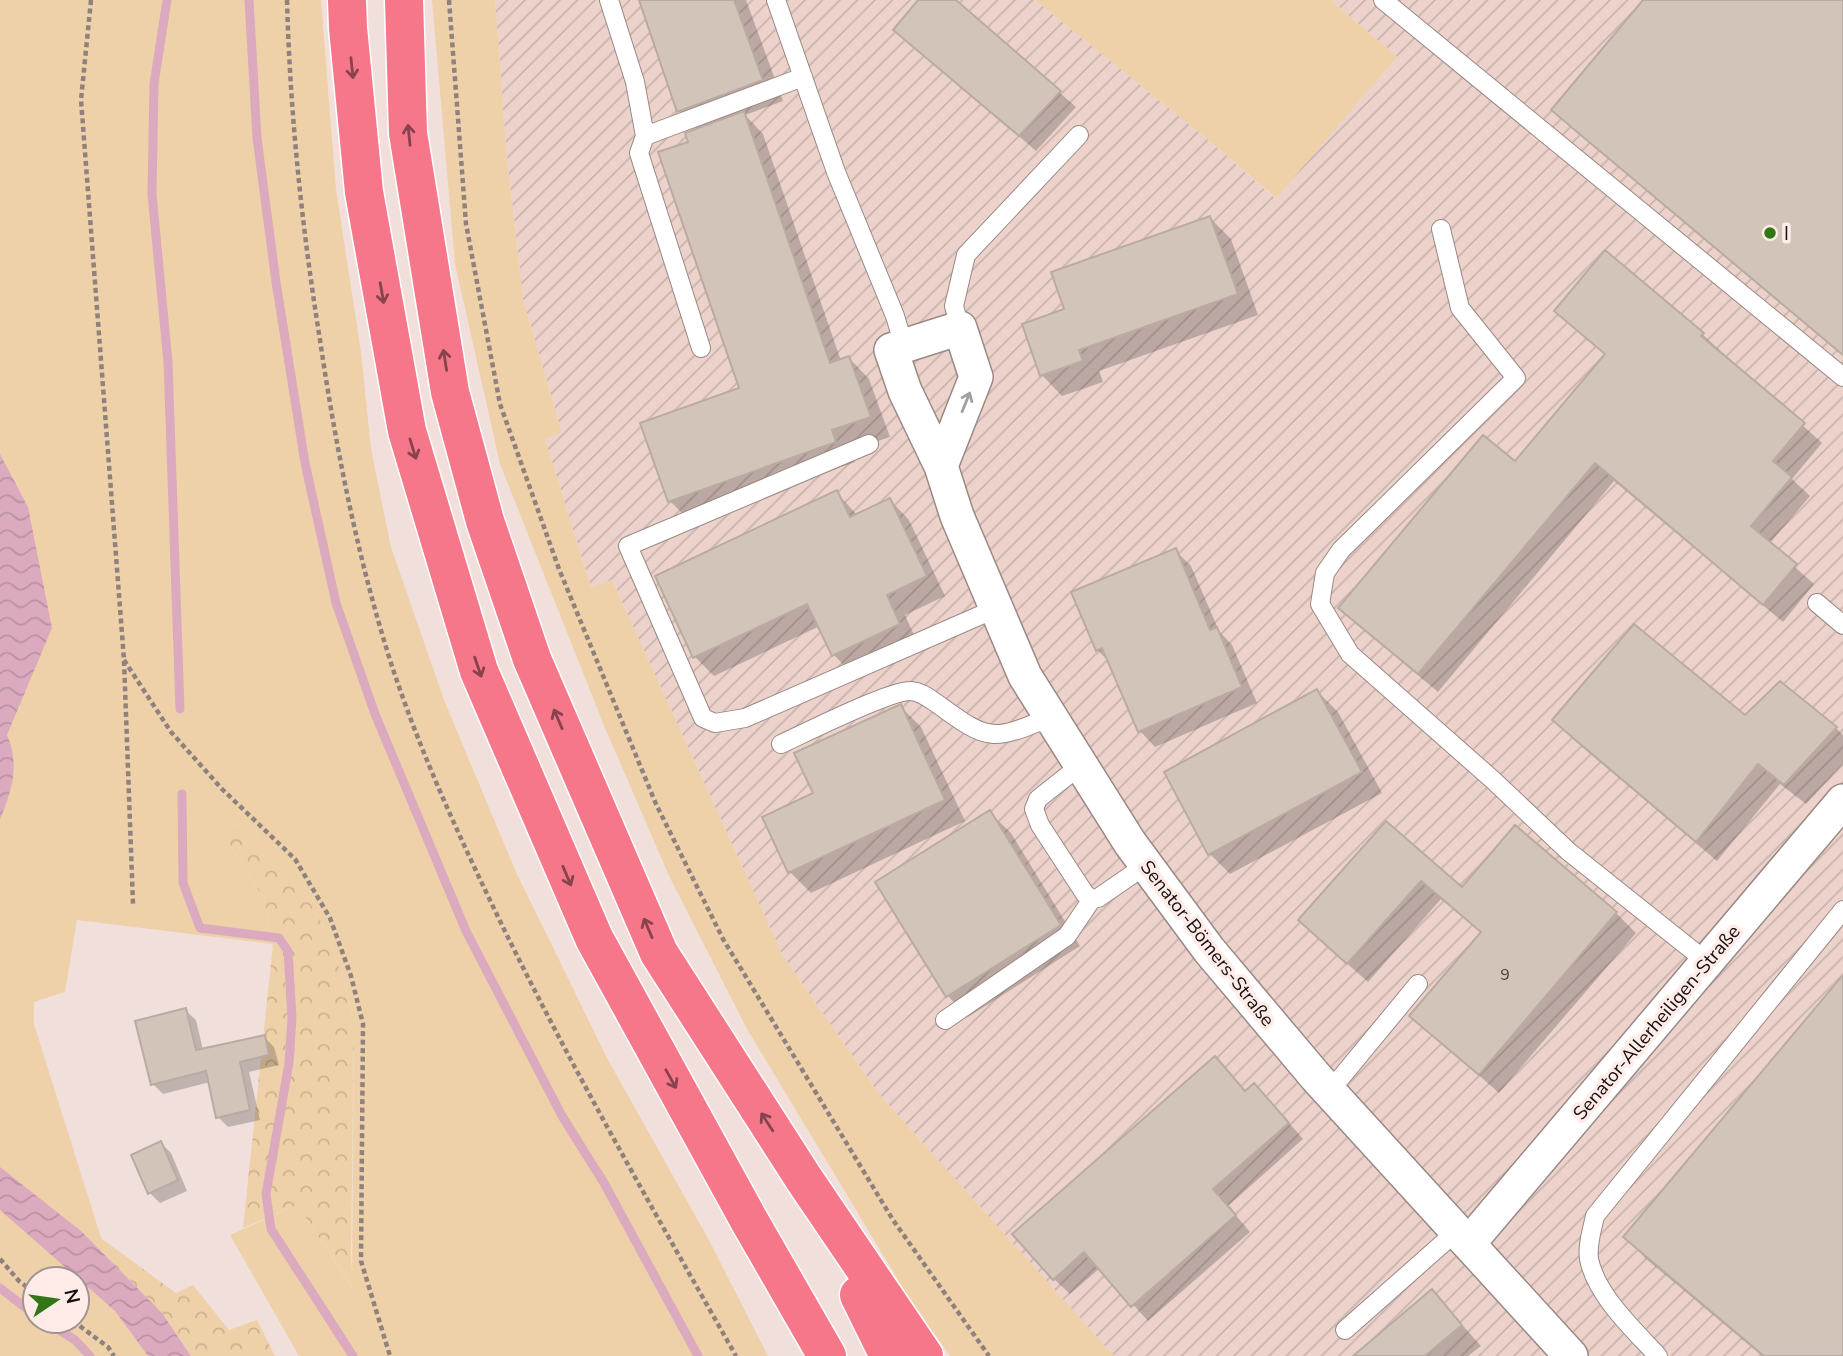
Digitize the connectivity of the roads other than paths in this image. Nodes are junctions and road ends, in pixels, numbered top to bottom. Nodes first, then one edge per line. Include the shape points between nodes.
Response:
1 (347, 0) edge
2 (404, 0) edge
3 (609, 0) edge
4 (776, 0) edge
5 (1383, 0) edge
6 (803, 77) junction
7 (1079, 135) dead end
8 (645, 136) junction
9 (1441, 229) dead end
10 (960, 328) junction
11 (904, 346) junction
12 (701, 348) dead end
13 (1843, 377) edge
14 (869, 444) dead end
15 (941, 466) junction
16 (1817, 603) dead end
17 (996, 608) junction
18 (1843, 625) edge
19 (1051, 717) junction
20 (782, 744) dead end
21 (1081, 765) junction
22 (1838, 816) edge
23 (1146, 865) junction
24 (1092, 899) junction
25 (1843, 910) edge
26 (1707, 962) junction
27 (1418, 984) dead end
28 (945, 1020) dead end
29 (1329, 1092) junction
30 (804, 1179) junction
31 (750, 1222) junction
32 (1463, 1236) junction
33 (1345, 1330) dead end
34 (802, 1356) edge
35 (827, 1356) edge
36 (889, 1356) edge
37 (924, 1356) edge
38 (1571, 1356) edge
39 (1658, 1356) edge

1 -> 31 highway via 364,192 407,431 479,671 594,938
30 -> 2 highway via 659,953 532,659 485,521 450,392 408,133
3 - 8 lane via 635,82
4 - 6 lane
5 - 13 lane
6 - 8 lane
6 - 11 lane
7 - 10 lane via 966,255 954,306
8 - 12 lane via 639,153
9 - 26 lane via 1460,307 1516,378 1341,550 1325,573 1320,604 1350,654 1568,851
10 - 11 street
15 -> 10 street via 976,377
11 - 15 street, Senator-Bömers-Straße via 891,350
14 - 17 lane via 628,546 702,718 715,723 746,718
15 - 17 street, Senator-Bömers-Straße
16 - 18 lane
17 - 19 street, Senator-Bömers-Straße via 1026,676
19 - 20 lane via 1002,734 985,734 925,695 910,691
19 - 21 street, Senator-Bömers-Straße
21 - 23 street, Senator-Bömers-Straße
21 - 24 lane via 1038,799 1034,809 1040,825
22 - 26 street, Senator-Allerheiligen-Straße
23 - 24 lane
23 - 29 street, Senator-Bömers-Straße via 1209,950
24 - 28 lane via 1067,936
25 - 39 lane via 1595,1216 1589,1259 1601,1287 1616,1311
26 - 32 street, Senator-Allerheiligen-Straße
27 - 29 lane
29 - 32 street, Senator-Bömers-Straße
30 - 36 highway
30 - 37 highway
31 - 34 highway
31 - 35 highway
32 - 33 lane
32 - 38 street, Senator-Bömers-Straße

